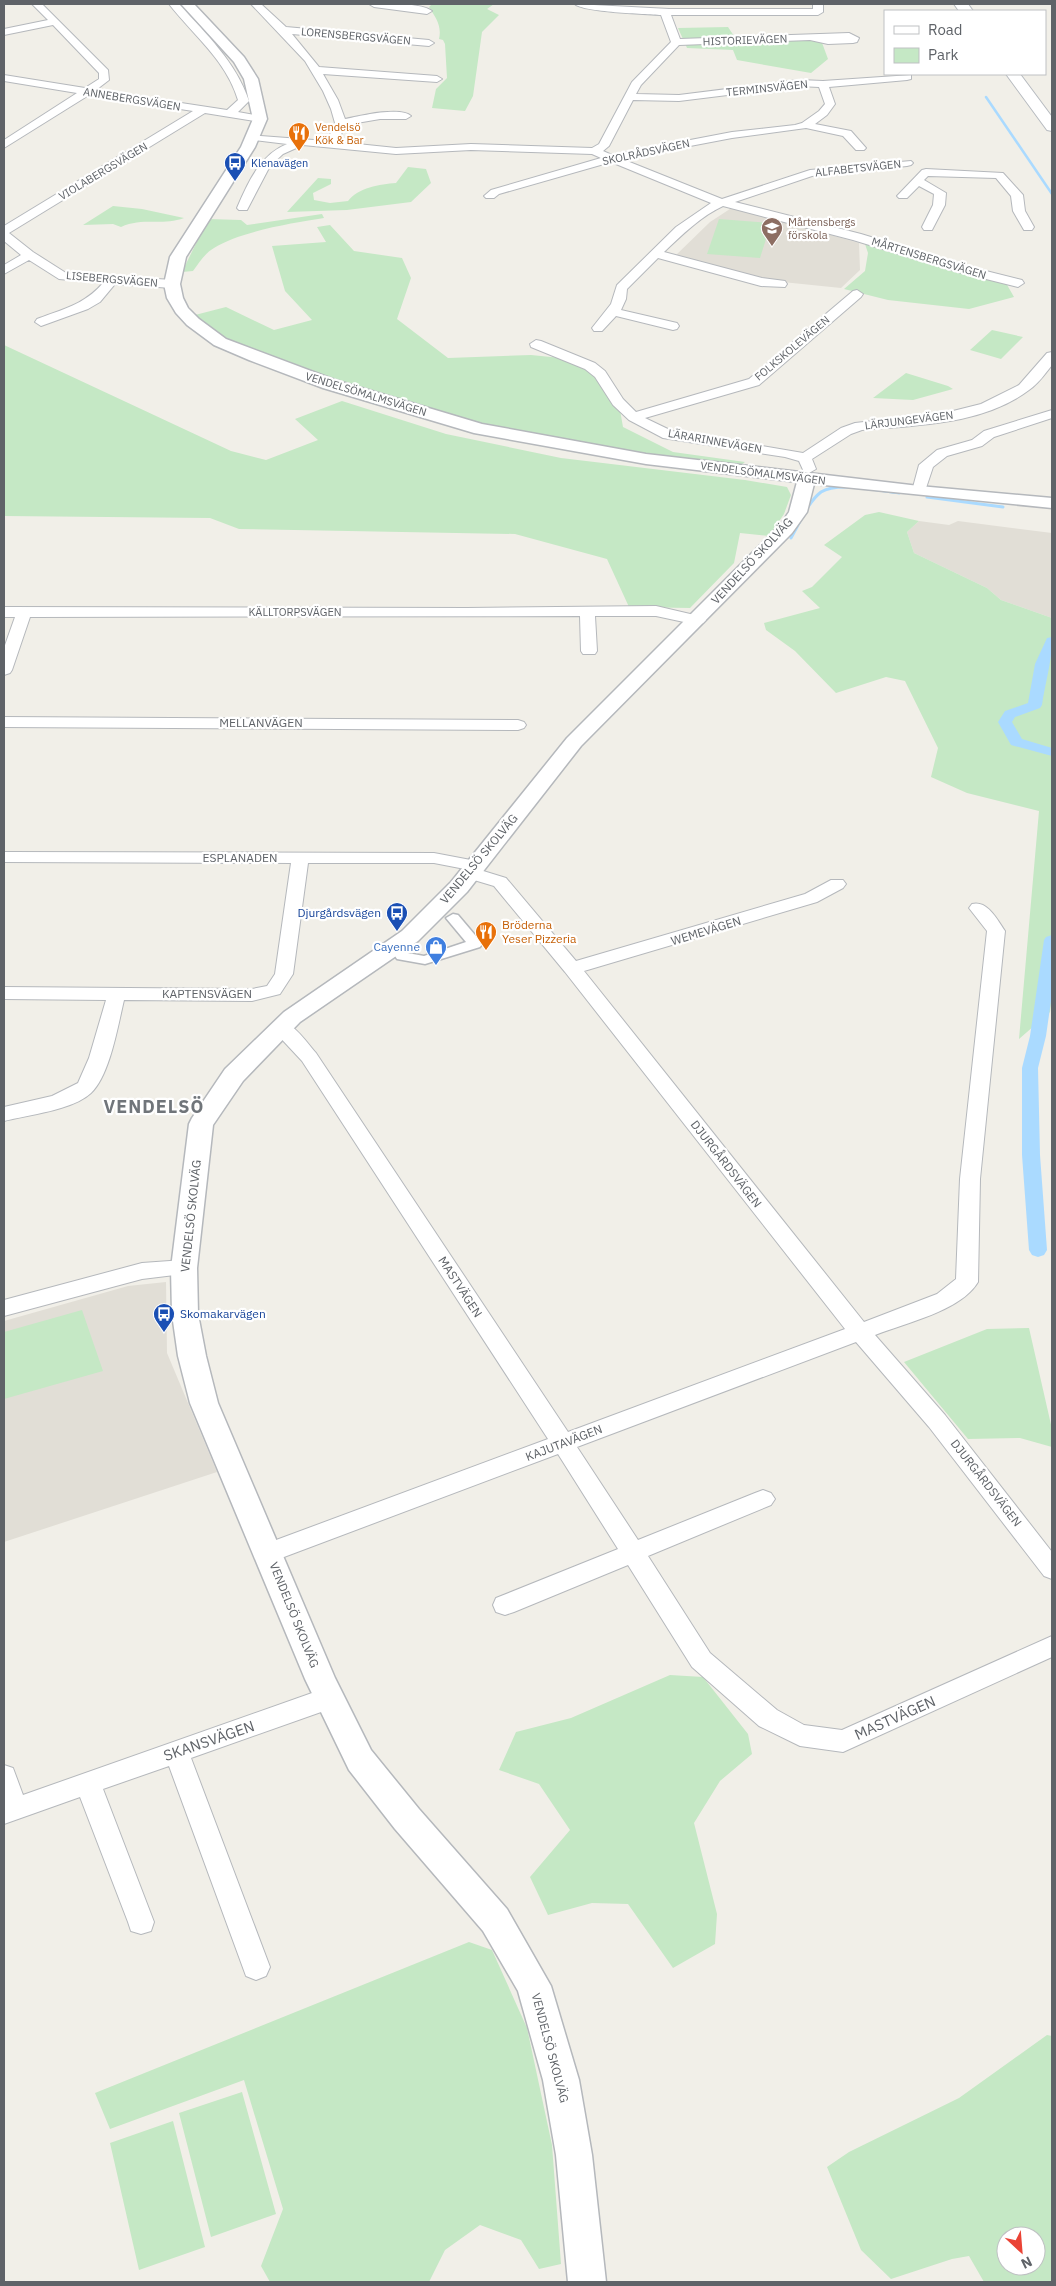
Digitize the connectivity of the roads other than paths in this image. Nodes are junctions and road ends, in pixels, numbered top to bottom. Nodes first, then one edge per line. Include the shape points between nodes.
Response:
1 (37, 4) edge
2 (174, 4) edge
3 (187, 4) edge
4 (256, 4) edge
5 (374, 4) edge
6 (580, 4) edge
7 (818, 4) edge
8 (428, 11) dead end
9 (666, 13) junction
10 (55, 22) junction
11 (283, 30) junction
12 (4, 32) edge
13 (813, 38) dead end
14 (676, 42) junction
15 (429, 43) dead end
16 (311, 63) junction
17 (1014, 75) edge
18 (907, 77) dead end
19 (4, 78) edge
20 (437, 79) dead end
21 (823, 84) junction
22 (87, 92) junction
23 (628, 97) junction
24 (203, 110) junction
25 (229, 114) junction
26 (406, 116) dead end
27 (260, 119) junction
28 (340, 123) junction
29 (806, 125) junction
30 (1052, 127) edge
31 (253, 137) junction
32 (301, 142) junction
33 (4, 144) edge
34 (330, 145) junction
35 (860, 148) dead end
36 (594, 151) junction
37 (613, 158) junction
38 (918, 167) junction
39 (490, 196) dead end
40 (903, 196) dead end
41 (724, 202) junction
42 (243, 208) dead end
43 (928, 227) dead end
44 (1028, 227) dead end
45 (4, 231) edge
46 (4, 235) edge
47 (657, 254) junction
48 (29, 255) junction
49 (4, 270) edge
50 (111, 280) junction
51 (172, 284) junction
52 (781, 284) dead end
53 (1018, 284) dead end
54 (857, 294) dead end
55 (613, 312) junction
56 (41, 322) dead end
57 (673, 326) dead end
58 (598, 328) dead end
59 (536, 344) dead end
60 (1052, 356) edge
61 (1052, 414) edge
62 (634, 417) junction
63 (830, 426) dead end
64 (846, 431) junction
65 (806, 458) junction
66 (808, 478) junction
67 (919, 491) junction
68 (1050, 502) edge
69 (4, 612) edge
70 (24, 612) junction
71 (587, 612) junction
72 (698, 620) junction
73 (589, 651) dead end
74 (4, 670) edge
75 (4, 722) edge
76 (518, 726) dead end
77 (4, 856) edge
78 (300, 858) junction
79 (473, 870) junction
80 (838, 884) dead end
81 (978, 908) dead end
82 (453, 918) dead end
83 (402, 956) dead end
84 (572, 968) junction
85 (4, 993) edge
86 (117, 993) junction
87 (281, 1028) junction
88 (4, 1114) edge
89 (184, 1268) junction
90 (4, 1308) edge
91 (859, 1331) junction
92 (563, 1443) junction
93 (763, 1500) dead end
94 (278, 1550) junction
95 (632, 1552) junction
96 (1052, 1569) edge
97 (505, 1605) dead end
98 (1052, 1646) edge
99 (329, 1698) junction
100 (177, 1752) junction
101 (4, 1776) edge
102 (88, 1784) junction
103 (9, 1810) edge
104 (141, 1922) dead end
105 (256, 1967) dead end
106 (587, 2282) edge

1 - 10 street
2 - 25 street via 220,57 241,88 244,101
3 - 27 street via 239,60 251,79
4 - 11 street, LORENSBERGSVÄGEN
5 - 8 street
6 - 9 street
7 - 9 street via 818,12
9 - 14 street
10 - 12 street
10 - 22 street via 104,72 104,80
11 - 15 street, LORENSBERGSVÄGEN
11 - 16 street, LORENSBERGSVÄGEN
13 - 14 street, HISTORIEVÄGEN
14 - 23 street via 636,84
16 - 20 street
16 - 28 street, LORENSBERGSVÄGEN via 333,101
17 - 30 main road
18 - 21 street, TERMINSVÄGEN
19 - 22 street, ANNEBERGSVÄGEN
21 - 23 street, TERMINSVÄGEN via 799,83 679,98
21 - 29 street, SKOLRÅDSVÄGEN via 830,104
22 - 24 street, ANNEBERGSVÄGEN
22 - 33 street
23 - 36 street via 603,146
24 - 25 street, ANNEBERGSVÄGEN
24 - 45 street, VIOLABERGSVÄGEN
25 - 27 street, ANNEBERGSVÄGEN
26 - 28 street
27 - 31 street
28 - 34 street via 337,136
29 - 35 street, SKOLRÅDSVÄGEN via 847,133
29 - 37 street, SKOLRÅDSVÄGEN
31 - 32 street
31 - 51 street via 178,257
32 - 34 street
32 - 42 street via 280,151 271,159 255,180
34 - 36 street via 396,151 471,147
36 - 37 street, MÅRTENSBERGSVÄGEN
37 - 39 street, SKOLRÅDSVÄGEN
37 - 41 street, MÅRTENSBERGSVÄGEN via 694,194
38 - 40 street
38 - 41 street, ALFABETSVÄGEN via 810,173
38 - 43 street via 940,193 939,205
38 - 44 street, ALFABETSVÄGEN via 999,175 1017,195
41 - 47 street via 680,230
41 - 53 street, MÅRTENSBERGSVÄGEN
46 - 48 street, LISEBERGSVÄGEN
47 - 52 street via 761,282
47 - 55 street via 621,288 622,294
48 - 49 street
48 - 50 street, LISEBERGSVÄGEN via 63,276
50 - 51 street, LISEBERGSVÄGEN
50 - 56 street via 96,299
51 - 66 street, VENDELSÖMALMSVÄGEN via 182,310 220,342 329,384 480,429 646,459
54 - 62 street, FOLKSKOLEVÄGEN via 754,382
55 - 57 street
55 - 58 street via 612,318
59 - 62 street, LÄRARINNEVÄGEN via 590,366
60 - 64 street, LÄRJUNGEVÄGEN via 1024,387 989,405 950,416 860,426
61 - 67 street via 985,431 977,443 942,453 926,465
62 - 65 street, LÄRARINNEVÄGEN via 668,435
63 - 64 street
64 - 65 street, LÄRJUNGEVÄGEN
65 - 66 street
66 - 67 street, VENDELSÖMALMSVÄGEN
66 - 72 street, VENDELSÖ SKOLVÄG via 798,512 786,529
67 - 68 street, VENDELSÖMALMSVÄGEN
69 - 70 street, KÄLLTORPSVÄGEN
70 - 71 street, KÄLLTORPSVÄGEN
70 - 74 street
71 - 72 street, KÄLLTORPSVÄGEN via 656,611
71 - 73 street
72 - 79 street, VENDELSÖ SKOLVÄG via 574,742
75 - 76 street, MELLANVÄGEN
77 - 78 street, ESPLANADEN
78 - 79 street, ESPLANADEN via 434,858
78 - 86 street, KAPTENSVÄGEN via 284,974 274,990 252,995
79 - 84 street, DJURGÅRDSVÄGEN via 500,882
79 - 87 street, VENDELSÖ SKOLVÄG via 410,936 292,1017
80 - 84 street, WEMEVÄGEN via 811,898 756,916
81 - 91 street via 996,931 970,1179 967,1282 945,1300
82 - 83 street via 475,944 425,960
84 - 91 street, DJURGÅRDSVÄGEN
85 - 86 street, KAPTENSVÄGEN
86 - 88 street via 100,1053 85,1088 68,1098
87 - 89 street, VENDELSÖ SKOLVÄG via 234,1075 201,1124
87 - 92 street, MASTVÄGEN via 309,1057
89 - 90 street via 142,1271
89 - 94 street, VENDELSÖ SKOLVÄG via 185,1314 204,1403
91 - 92 street, KAJUTAVÄGEN
91 - 96 street, DJURGÅRDSVÄGEN via 937,1420
92 - 94 street, KAJUTAVÄGEN
92 - 95 street, MASTVÄGEN
93 - 95 street
94 - 99 street, VENDELSÖ SKOLVÄG
95 - 97 street
95 - 98 street, MASTVÄGEN via 701,1660 768,1718 800,1735 843,1742
99 - 100 street, SKANSVÄGEN
99 - 106 street, VENDELSÖ SKOLVÄG via 360,1760 495,1920 534,1986 563,2089 574,2155
100 - 102 street, SKANSVÄGEN
100 - 105 street
101 - 103 street, SKANSVÄGEN
102 - 103 street, SKANSVÄGEN
102 - 104 street

